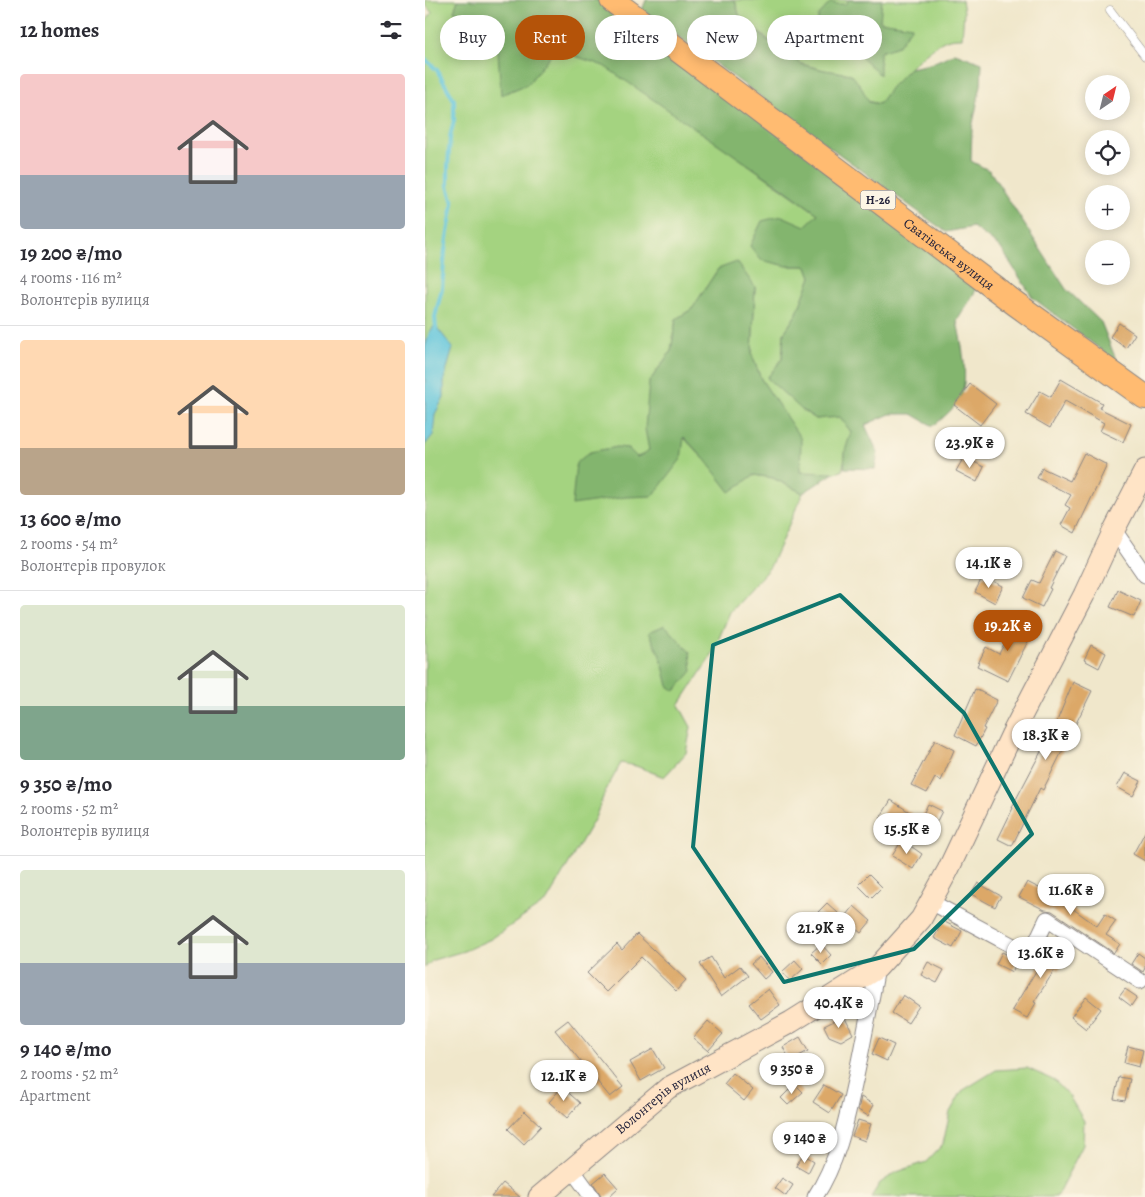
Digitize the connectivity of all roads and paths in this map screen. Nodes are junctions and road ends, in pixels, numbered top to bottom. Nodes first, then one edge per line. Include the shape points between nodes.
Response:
1 (612, 0) edge
2 (1110, 10) dead end
3 (1145, 56) edge
4 (1145, 397) edge
5 (1145, 470) edge
6 (1114, 530) junction
7 (1145, 575) edge
8 (931, 902) junction
9 (877, 968) junction
10 (1140, 980) dead end
11 (571, 1168) junction
12 (539, 1197) edge
13 (592, 1197) edge
14 (815, 1197) edge

1 - 4 main road, Сватівська вулиця / Н-26
2 - 3 lane
5 - 6 street, Волонтерів вулиця
6 - 7 street
6 - 8 street, Волонтерів вулиця
8 - 9 street, Волонтерів вулиця via 921,919
8 - 10 street via 1030,956 1047,919
9 - 11 street, Волонтерів вулиця via 791,1022 668,1088
9 - 14 street via 842,1139 826,1180
11 - 12 street, Волонтерів вулиця
11 - 13 street

